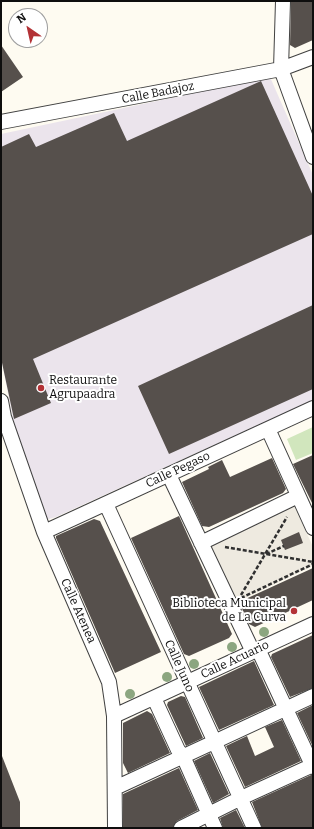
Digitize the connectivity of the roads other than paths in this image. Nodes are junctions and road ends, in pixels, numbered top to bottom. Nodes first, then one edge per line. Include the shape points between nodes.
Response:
1 (283, 1) edge
2 (313, 57) edge
3 (281, 69) junction
4 (1, 122) edge
5 (310, 140) edge
6 (313, 157) edge
7 (1, 401) edge
8 (313, 408) edge
9 (268, 429) junction
10 (169, 475) junction
11 (298, 496) junction
12 (106, 504) junction
13 (313, 528) edge
14 (44, 532) junction
15 (200, 543) junction
16 (313, 624) edge
17 (255, 650) junction
18 (186, 682) junction
19 (313, 696) edge
20 (154, 698) junction
21 (286, 708) junction
22 (114, 716) junction
23 (214, 742) junction
24 (183, 756) junction
25 (313, 766) edge
26 (114, 788) junction
27 (241, 798) junction
28 (209, 815) junction
29 (115, 828) edge
30 (181, 828) edge
31 (215, 828) edge
32 (254, 828) edge

1 - 3 street
2 - 3 street, Calle Badajoz
3 - 4 street, Calle Badajoz
3 - 5 street
5 - 6 street
7 - 14 street, Calle Atenea via 4,417
8 - 9 street, Calle Pegaso
9 - 10 street, Calle Pegaso
9 - 11 street
10 - 12 street, Calle Pegaso
10 - 15 street
11 - 13 street
11 - 15 street
12 - 14 street, Calle Pegaso
12 - 18 street, Calle Juno
14 - 22 street, Calle Atenea via 109,682
15 - 17 street
16 - 17 street, Calle Acuario
17 - 18 street, Calle Acuario
17 - 21 street
18 - 20 street, Calle Acuario
18 - 23 street, Calle Juno
19 - 21 street
20 - 22 street, Calle Acuario
20 - 24 street
21 - 23 street
21 - 25 street
22 - 26 street, Calle Atenea
23 - 24 street
23 - 27 street, Calle Juno
24 - 26 street
24 - 28 street
25 - 27 street
26 - 29 street, Calle Atenea
27 - 28 street
27 - 32 street, Calle Juno
28 - 30 street
28 - 31 street

